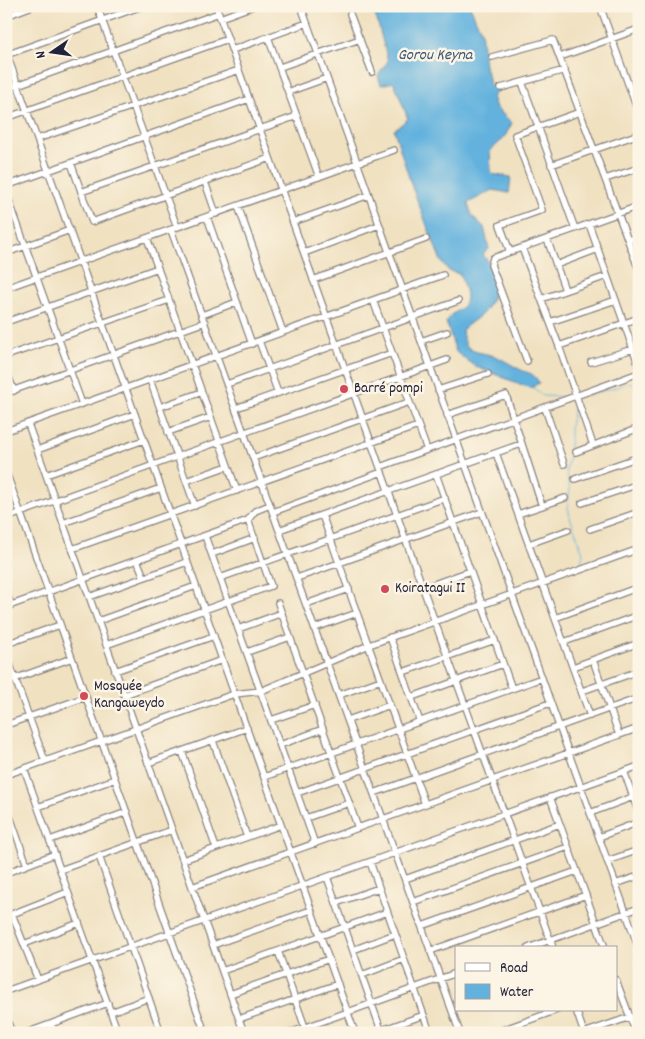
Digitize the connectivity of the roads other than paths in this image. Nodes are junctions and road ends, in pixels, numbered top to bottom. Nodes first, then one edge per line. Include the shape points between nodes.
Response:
1 (32, 6) edge
2 (97, 6) edge
3 (142, 6) edge
4 (216, 6) edge
5 (252, 6) edge
6 (301, 6) edge
7 (600, 6) edge
8 (350, 14) dead end
9 (219, 15) junction
10 (6, 16) edge
11 (102, 21) junction
12 (307, 23) junction
13 (639, 29) edge
14 (268, 37) junction
15 (612, 38) junction
16 (228, 39) junction
17 (360, 39) junction
18 (232, 50) junction
19 (113, 51) junction
20 (318, 53) junction
21 (7, 54) edge
22 (560, 57) junction
23 (492, 58) dead end
24 (280, 67) junction
25 (239, 70) junction
26 (564, 70) junction
27 (372, 72) dead end
28 (122, 76) junction
29 (327, 78) junction
30 (522, 82) junction
31 (18, 85) junction
32 (501, 88) dead end
33 (6, 89) edge
34 (288, 92) junction
35 (249, 99) junction
36 (133, 106) junction
37 (27, 110) junction
38 (580, 112) junction
39 (639, 114) edge
40 (297, 116) junction
41 (6, 118) edge
42 (537, 127) junction
43 (260, 128) junction
44 (639, 134) edge
45 (144, 137) junction
46 (37, 140) junction
47 (394, 150) dead end
48 (594, 150) junction
49 (270, 158) junction
50 (71, 163) junction
51 (357, 163) junction
52 (551, 164) junction
53 (155, 166) junction
54 (639, 168) edge
55 (48, 171) junction
56 (318, 177) junction
57 (605, 179) junction
58 (204, 182) junction
59 (6, 186) edge
60 (282, 190) junction
61 (6, 192) edge
62 (82, 192) junction
63 (369, 195) junction
64 (166, 196) junction
65 (238, 206) junction
66 (639, 206) edge
67 (618, 213) junction
68 (15, 214) junction
69 (216, 214) junction
70 (6, 217) edge
71 (207, 217) junction
72 (293, 222) junction
73 (589, 224) junction
74 (380, 225) junction
75 (174, 228) junction
76 (575, 229) junction
77 (70, 230) junction
78 (639, 236) edge
79 (147, 238) junction
80 (426, 239) dead end
81 (547, 239) junction
82 (628, 240) junction
83 (26, 246) junction
84 (522, 248) junction
85 (598, 248) junction
86 (304, 252) junction
87 (389, 252) junction
88 (510, 252) junction
89 (6, 253) edge
90 (81, 262) junction
91 (638, 263) edge
92 (556, 265) junction
93 (158, 268) junction
94 (639, 270) edge
95 (444, 275) dead end
96 (607, 276) junction
97 (37, 278) junction
98 (313, 280) junction
99 (6, 288) edge
100 (403, 290) junction
101 (565, 290) junction
102 (92, 292) junction
103 (541, 299) junction
104 (169, 300) junction
105 (373, 300) junction
106 (616, 300) junction
107 (458, 301) dead end
108 (237, 302) junction
109 (48, 307) junction
110 (202, 315) junction
111 (327, 317) junction
112 (412, 318) junction
113 (639, 318) edge
114 (6, 322) edge
115 (205, 322) junction
116 (550, 322) junction
117 (103, 323) junction
118 (624, 324) junction
119 (384, 328) junction
120 (180, 331) junction
121 (283, 332) junction
122 (447, 332) dead end
123 (59, 338) junction
124 (259, 341) junction
125 (421, 341) junction
126 (252, 344) junction
127 (336, 344) junction
128 (559, 346) junction
129 (633, 349) junction
130 (392, 353) junction
131 (114, 355) junction
132 (6, 356) edge
133 (217, 356) junction
134 (447, 360) dead end
135 (527, 361) dead end
136 (591, 362) dead end
137 (192, 365) junction
138 (430, 366) junction
139 (639, 366) edge
140 (269, 369) junction
141 (345, 369) junction
142 (6, 370) edge
143 (70, 370) junction
144 (639, 373) edge
145 (488, 374) dead end
146 (400, 377) junction
147 (150, 380) junction
148 (227, 384) junction
149 (126, 389) junction
150 (14, 390) junction
151 (438, 390) junction
152 (202, 392) junction
153 (6, 393) edge
154 (278, 393) junction
155 (354, 394) junction
156 (576, 397) junction
157 (409, 402) junction
158 (82, 404) junction
159 (160, 408) junction
160 (236, 408) junction
161 (545, 408) junction
162 (135, 414) junction
163 (447, 415) junction
164 (211, 417) junction
165 (363, 419) junction
166 (513, 419) junction
167 (28, 424) junction
168 (418, 426) junction
169 (639, 428) edge
170 (6, 431) edge
171 (168, 432) junction
172 (244, 433) junction
173 (144, 440) junction
174 (456, 440) junction
175 (220, 442) junction
176 (371, 443) junction
177 (521, 444) junction
178 (592, 445) junction
179 (37, 450) junction
180 (427, 450) junction
181 (576, 452) dead end
182 (496, 453) junction
183 (177, 457) junction
184 (639, 457) edge
185 (253, 458) junction
186 (465, 464) junction
187 (564, 464) dead end
188 (153, 465) junction
189 (228, 466) junction
190 (381, 470) junction
191 (436, 474) junction
192 (7, 475) edge
193 (46, 475) junction
194 (575, 479) dead end
195 (186, 481) junction
196 (262, 482) junction
197 (639, 484) edge
198 (161, 488) junction
199 (237, 491) junction
200 (388, 491) junction
201 (444, 498) junction
202 (565, 498) dead end
203 (55, 500) junction
204 (582, 503) dead end
205 (270, 505) junction
206 (195, 506) junction
207 (542, 506) junction
208 (273, 512) junction
209 (482, 512) junction
210 (639, 512) edge
211 (20, 513) junction
212 (171, 514) junction
213 (518, 514) junction
214 (322, 515) junction
215 (397, 515) junction
216 (6, 518) edge
217 (248, 520) junction
218 (63, 523) junction
219 (453, 523) junction
220 (590, 529) dead end
221 (279, 530) junction
222 (568, 530) dead end
223 (205, 536) junction
224 (255, 538) junction
225 (331, 539) junction
226 (406, 540) junction
227 (181, 544) junction
228 (529, 544) junction
229 (72, 549) junction
230 (639, 549) edge
231 (212, 554) junction
232 (288, 554) junction
233 (137, 560) junction
234 (188, 562) junction
235 (263, 563) junction
236 (340, 563) junction
237 (470, 571) junction
238 (144, 578) junction
239 (220, 578) junction
240 (297, 578) junction
241 (83, 580) junction
242 (543, 583) junction
243 (196, 586) junction
244 (423, 588) junction
245 (639, 588) edge
246 (349, 589) junction
247 (6, 592) edge
248 (48, 592) junction
249 (511, 594) junction
250 (89, 597) junction
251 (229, 602) junction
252 (278, 603) dead end
253 (306, 604) junction
254 (482, 605) junction
255 (9, 606) edge
256 (205, 610) junction
257 (282, 613) junction
258 (358, 613) junction
259 (639, 614) edge
260 (555, 618) junction
261 (98, 621) junction
262 (435, 622) junction
263 (60, 625) junction
264 (238, 628) junction
265 (315, 628) junction
266 (214, 636) junction
267 (290, 637) junction
268 (390, 637) junction
269 (495, 640) junction
270 (564, 642) junction
271 (639, 643) edge
272 (6, 644) edge
273 (106, 645) junction
274 (369, 645) junction
275 (247, 652) junction
276 (6, 654) edge
277 (448, 656) junction
278 (72, 658) junction
279 (222, 660) junction
280 (593, 660) junction
281 (326, 662) junction
282 (504, 664) junction
283 (573, 667) junction
284 (115, 671) junction
285 (639, 671) edge
286 (403, 672) junction
287 (303, 673) junction
288 (542, 678) junction
289 (15, 679) junction
290 (381, 680) junction
291 (456, 681) junction
292 (6, 682) edge
293 (601, 684) junction
294 (512, 689) junction
295 (261, 691) junction
296 (582, 691) junction
297 (234, 694) junction
298 (124, 695) junction
299 (339, 695) junction
300 (86, 697) junction
301 (412, 697) junction
302 (639, 698) edge
303 (550, 703) junction
304 (314, 705) junction
305 (390, 705) junction
306 (465, 706) junction
307 (610, 708) junction
308 (590, 716) junction
309 (29, 717) junction
310 (271, 720) junction
311 (348, 720) junction
312 (420, 722) junction
313 (6, 725) edge
314 (559, 727) junction
315 (136, 728) junction
316 (247, 728) junction
317 (639, 728) edge
318 (323, 729) junction
319 (399, 729) junction
320 (474, 730) junction
321 (619, 735) junction
322 (101, 741) junction
323 (213, 741) junction
324 (280, 744) junction
325 (356, 744) junction
326 (182, 751) junction
327 (332, 753) junction
328 (568, 753) junction
329 (407, 754) junction
330 (483, 754) junction
331 (44, 761) junction
332 (148, 763) junction
333 (639, 766) edge
334 (24, 768) junction
335 (288, 769) junction
336 (365, 769) junction
337 (624, 771) junction
338 (6, 775) edge
339 (264, 778) junction
340 (340, 778) junction
341 (416, 778) junction
342 (115, 779) junction
343 (492, 780) junction
344 (580, 787) junction
345 (297, 793) junction
346 (374, 793) junction
347 (632, 797) junction
348 (550, 798) junction
349 (349, 802) junction
350 (425, 804) junction
351 (6, 805) edge
352 (38, 807) junction
353 (127, 812) junction
354 (590, 813) junction
355 (505, 814) junction
356 (639, 814) edge
357 (306, 818) junction
358 (383, 819) junction
359 (639, 822) edge
360 (560, 824) junction
361 (281, 825) junction
362 (358, 828) junction
363 (172, 830) junction
364 (247, 837) junction
365 (599, 837) junction
366 (50, 840) junction
367 (514, 840) junction
368 (138, 842) junction
369 (315, 844) junction
370 (568, 847) junction
371 (216, 848) junction
372 (639, 850) edge
373 (291, 852) junction
374 (395, 853) junction
375 (55, 854) junction
376 (99, 856) junction
377 (183, 860) junction
378 (607, 861) junction
379 (370, 862) junction
380 (522, 863) junction
381 (27, 865) junction
382 (60, 870) junction
383 (577, 871) junction
384 (6, 873) edge
385 (639, 876) edge
386 (327, 877) junction
387 (405, 879) junction
388 (616, 884) junction
389 (303, 886) junction
390 (192, 887) junction
391 (531, 887) junction
392 (379, 888) junction
393 (68, 892) junction
394 (586, 895) junction
395 (413, 902) junction
396 (336, 903) junction
397 (639, 908) edge
398 (311, 910) junction
399 (387, 912) junction
400 (540, 912) junction
401 (626, 913) junction
402 (204, 921) junction
403 (79, 923) junction
404 (596, 924) junction
405 (422, 926) junction
406 (345, 927) junction
407 (170, 934) junction
408 (396, 934) junction
409 (320, 936) junction
410 (637, 939) edge
411 (550, 940) junction
412 (24, 944) junction
413 (213, 945) junction
414 (534, 946) edge
415 (552, 946) edge
416 (604, 946) edge
417 (131, 948) junction
418 (639, 949) edge
419 (353, 950) junction
420 (278, 951) junction
421 (430, 951) junction
422 (329, 959) junction
423 (404, 960) junction
424 (93, 961) junction
425 (222, 971) junction
426 (455, 973) edge
427 (287, 974) junction
428 (362, 975) junction
429 (441, 979) junction
430 (38, 980) junction
431 (338, 984) junction
432 (415, 988) junction
433 (618, 989) edge
434 (6, 991) edge
435 (230, 994) junction
436 (149, 998) junction
437 (296, 999) junction
438 (108, 1003) junction
439 (372, 1004) junction
440 (455, 1009) edge
441 (111, 1012) junction
442 (348, 1012) junction
443 (456, 1012) edge
444 (552, 1012) edge
445 (577, 1012) edge
446 (424, 1015) junction
447 (630, 1017) junction
448 (6, 1018) edge
449 (239, 1019) junction
450 (51, 1024) junction
451 (306, 1030) edge
452 (382, 1031) edge
453 (12, 1033) edge
454 (26, 1033) edge
455 (55, 1033) edge
456 (118, 1033) edge
457 (161, 1033) edge
458 (205, 1033) edge
459 (244, 1033) edge
460 (290, 1033) edge
461 (355, 1033) edge
462 (430, 1033) edge
463 (460, 1033) edge
464 (494, 1033) edge
465 (584, 1033) edge
466 (636, 1033) edge

1 - 10 street
2 - 11 street
3 - 11 street
4 - 9 street
5 - 9 street
6 - 12 street
7 - 15 street
8 - 17 street
9 - 16 street
9 - 19 street
11 - 19 street
11 - 21 street
12 - 14 street
12 - 20 street
13 - 15 street
14 - 18 street
14 - 24 street
15 - 22 street
15 - 39 street
16 - 18 street
16 - 28 street
17 - 20 street
17 - 27 street
18 - 25 street
19 - 28 street
19 - 31 street
20 - 24 street
20 - 29 street
21 - 31 street
22 - 23 street via 554,40
22 - 26 street
24 - 34 street
25 - 35 street
25 - 36 street
26 - 30 street
26 - 38 street
28 - 36 street
28 - 37 street
29 - 34 street
29 - 51 street
30 - 32 street
30 - 42 street
31 - 33 street
31 - 37 street
34 - 40 street
35 - 43 street
35 - 45 street
36 - 45 street
36 - 46 street
37 - 41 street
37 - 46 street
38 - 42 street
38 - 48 street
40 - 43 street
40 - 56 street
42 - 52 street
42 - 88 street via 515,136 542,210 500,225
43 - 49 street
43 - 53 street
44 - 48 street
45 - 50 street
45 - 53 street
46 - 55 street
47 - 51 street
48 - 52 street
48 - 57 street
49 - 58 street
49 - 60 street
50 - 55 street
50 - 62 street
51 - 56 street
51 - 63 street
52 - 76 street
53 - 62 street
53 - 64 street
54 - 57 street
55 - 59 street
55 - 77 street
56 - 60 street
57 - 67 street
58 - 64 street
58 - 69 street
60 - 65 street
60 - 72 street
61 - 68 street
62 - 64 street via 92,222
63 - 72 street
63 - 74 street
64 - 75 street
65 - 69 street
65 - 121 street
66 - 67 street
67 - 73 street
67 - 82 street
68 - 70 street
68 - 83 street
69 - 71 street
71 - 75 street
71 - 108 street
72 - 86 street
73 - 76 street
73 - 85 street
74 - 86 street
74 - 87 street
75 - 79 street
75 - 110 street
76 - 81 street
77 - 83 street
77 - 90 street
78 - 82 street
79 - 90 street
79 - 93 street
80 - 87 street
81 - 84 street
81 - 92 street
82 - 91 street
83 - 89 street
83 - 97 street
84 - 88 street
84 - 103 street
85 - 92 street
85 - 96 street
86 - 98 street
87 - 98 street
87 - 100 street
88 - 135 street via 493,258 491,265
90 - 97 street
90 - 102 street
91 - 94 street
92 - 101 street
93 - 102 street
93 - 104 street
95 - 100 street
96 - 101 street
96 - 106 street
97 - 99 street
97 - 109 street
98 - 111 street
100 - 105 street
100 - 112 street
101 - 103 street
102 - 109 street
102 - 117 street
103 - 116 street
104 - 117 street
104 - 120 street
105 - 111 street
105 - 119 street
106 - 116 street
106 - 118 street
107 - 112 street
108 - 110 street
108 - 126 street
109 - 114 street
109 - 123 street
110 - 115 street
111 - 121 street
111 - 127 street
112 - 119 street
112 - 125 street
113 - 118 street
115 - 120 street
115 - 133 street
116 - 128 street
117 - 123 street
117 - 131 street
118 - 128 street
118 - 129 street
119 - 127 street
119 - 130 street
120 - 131 street
120 - 137 street
121 - 124 street
122 - 125 street
123 - 132 street
123 - 143 street
124 - 126 street
124 - 140 street
125 - 138 street
126 - 133 street
127 - 140 street
127 - 141 street
128 - 156 street
129 - 136 street
129 - 139 street
130 - 141 street
130 - 146 street
131 - 143 street
131 - 149 street
133 - 137 street
133 - 148 street
134 - 138 street
137 - 147 street
137 - 152 street
138 - 146 street
138 - 151 street
140 - 148 street
140 - 154 street
141 - 154 street
141 - 155 street
142 - 150 street
143 - 150 street
143 - 158 street
144 - 156 street
145 - 151 street
146 - 155 street
146 - 157 street
147 - 149 street
147 - 159 street
148 - 160 street
149 - 158 street
149 - 162 street
150 - 153 street
151 - 163 street
152 - 159 street
152 - 164 street
154 - 160 street
155 - 165 street
155 - 172 street
156 - 161 street
156 - 178 street
157 - 165 street
157 - 168 street
158 - 167 street
159 - 171 street
160 - 172 street
161 - 166 street
161 - 187 street
162 - 173 street
162 - 179 street
163 - 166 street via 506,394
163 - 174 street
164 - 171 street
164 - 175 street
165 - 176 street
165 - 185 street
166 - 174 street
166 - 177 street
167 - 170 street
167 - 179 street
168 - 176 street
168 - 180 street
169 - 178 street
171 - 183 street
172 - 175 street
172 - 185 street
173 - 188 street
173 - 193 street
174 - 180 street
174 - 186 street
175 - 183 street
175 - 189 street
176 - 190 street
176 - 196 street
177 - 182 street
177 - 207 street
178 - 181 street
179 - 193 street
180 - 190 street
182 - 186 street
182 - 213 street
183 - 188 street
183 - 195 street
184 - 194 street
185 - 196 street
186 - 191 street
186 - 209 street
188 - 198 street
188 - 203 street
189 - 195 street
189 - 199 street
190 - 200 street
190 - 208 street
191 - 200 street
191 - 201 street
192 - 211 street
193 - 203 street
195 - 206 street
196 - 199 street
196 - 205 street
197 - 204 street
198 - 212 street
198 - 218 street
199 - 206 street
200 - 214 street
200 - 215 street
201 - 215 street
201 - 219 street
202 - 207 street
203 - 211 street
203 - 218 street
205 - 208 street
205 - 217 street via 255,511
206 - 212 street
207 - 213 street
208 - 221 street
209 - 219 street
209 - 249 street
210 - 220 street
211 - 216 street
211 - 248 street
212 - 227 street
212 - 229 street
213 - 228 street
214 - 221 street
214 - 225 street
215 - 225 street
215 - 226 street
217 - 223 street
217 - 224 street
218 - 229 street
219 - 226 street
219 - 237 street
221 - 232 street
222 - 228 street
223 - 227 street
223 - 231 street
224 - 231 street
224 - 235 street
225 - 232 street
225 - 236 street
226 - 236 street
226 - 244 street
227 - 233 street
227 - 234 street
228 - 242 street
229 - 241 street
230 - 242 street
231 - 239 street
232 - 235 street
232 - 240 street
233 - 238 street
233 - 241 street
234 - 238 street
234 - 243 street
235 - 239 street
235 - 251 street via 272,586
236 - 240 street
236 - 246 street
237 - 244 street
237 - 254 street
238 - 250 street
239 - 251 street
240 - 253 street
241 - 248 street
241 - 250 street
242 - 249 street
242 - 260 street
243 - 256 street
243 - 261 street
244 - 262 street
245 - 260 street
246 - 253 street
246 - 258 street
247 - 255 street
248 - 255 street
248 - 263 street
249 - 254 street
249 - 288 street
250 - 261 street
251 - 256 street
251 - 264 street
252 - 257 street
253 - 265 street
254 - 262 street
254 - 269 street
256 - 266 street
256 - 273 street
257 - 264 street
257 - 267 street
258 - 265 street
258 - 274 street
259 - 270 street
260 - 270 street
261 - 273 street
262 - 268 street
262 - 277 street
263 - 272 street
263 - 278 street
264 - 275 street
265 - 281 street
266 - 279 street
266 - 284 street
267 - 275 street
267 - 287 street
268 - 274 street
268 - 286 street
269 - 277 street
269 - 282 street
270 - 283 street
271 - 280 street
273 - 284 street
274 - 281 street
274 - 290 street
275 - 295 street
276 - 289 street
277 - 286 street
277 - 291 street
278 - 289 street
278 - 300 street
279 - 297 street
279 - 298 street
280 - 283 street
280 - 293 street
281 - 287 street
281 - 299 street
282 - 291 street
282 - 294 street
283 - 296 street
284 - 298 street
285 - 293 street
286 - 301 street
287 - 295 street
287 - 304 street
288 - 294 street
288 - 303 street
289 - 292 street
289 - 309 street
290 - 299 street
290 - 305 street
291 - 301 street
291 - 306 street
293 - 296 street
293 - 307 street
294 - 306 street
295 - 297 street
295 - 310 street
296 - 308 street
297 - 315 street
297 - 316 street
298 - 315 street
299 - 311 street
300 - 309 street
300 - 322 street
301 - 312 street
302 - 307 street
303 - 314 street
303 - 320 street
304 - 310 street
304 - 318 street
305 - 311 street
305 - 319 street
306 - 312 street
306 - 320 street
307 - 308 street
307 - 321 street
308 - 314 street
309 - 313 street
309 - 331 street
310 - 324 street
311 - 325 street
312 - 319 street
314 - 328 street
314 - 330 street
315 - 322 street
315 - 332 street
316 - 323 street
316 - 339 street
317 - 321 street
318 - 324 street
318 - 327 street
319 - 325 street
319 - 329 street
320 - 329 street
320 - 330 street
321 - 328 street
322 - 331 street
322 - 342 street
323 - 326 street
323 - 364 street
324 - 335 street
325 - 327 street
325 - 336 street
326 - 332 street
326 - 371 street
327 - 335 street
327 - 340 street
328 - 343 street
328 - 344 street
329 - 336 street
329 - 341 street
330 - 341 street
330 - 343 street
331 - 334 street
332 - 363 street
333 - 337 street
334 - 338 street
334 - 352 street
335 - 339 street
335 - 345 street
336 - 340 street
336 - 346 street
337 - 344 street
337 - 347 street
339 - 361 street
340 - 345 street
340 - 349 street
341 - 346 street
341 - 350 street
342 - 352 street
342 - 353 street
343 - 350 street
343 - 355 street
344 - 348 street
344 - 354 street
345 - 357 street
346 - 358 street
347 - 354 street
347 - 356 street
348 - 355 street
348 - 360 street
349 - 357 street
349 - 362 street
350 - 358 street
351 - 381 street
352 - 366 street
353 - 366 street
353 - 368 street
354 - 365 street
355 - 367 street
355 - 374 street
357 - 369 street
358 - 362 street
358 - 374 street
359 - 365 street
360 - 367 street
360 - 370 street
361 - 364 street
361 - 373 street
362 - 369 street
363 - 368 street
363 - 377 street
364 - 371 street
365 - 378 street
366 - 375 street
367 - 380 street
367 - 387 street
368 - 376 street
368 - 407 street
369 - 373 street
370 - 380 street
370 - 383 street
371 - 377 street
372 - 378 street
373 - 389 street
373 - 390 street
374 - 379 street
374 - 387 street
375 - 381 street
375 - 382 street
376 - 382 street
376 - 417 street
377 - 390 street
378 - 388 street
379 - 386 street
379 - 392 street
380 - 391 street
380 - 395 street
381 - 384 street
382 - 393 street
383 - 391 street
383 - 394 street
385 - 388 street
386 - 389 street
386 - 396 street
387 - 395 street
388 - 401 street
389 - 398 street
389 - 402 street
390 - 402 street
391 - 400 street
391 - 405 street
392 - 396 street
392 - 399 street
393 - 403 street
393 - 412 street via 12,914
394 - 400 street
394 - 404 street
395 - 405 street
396 - 406 street
397 - 401 street
398 - 409 street
398 - 413 street
399 - 406 street
399 - 408 street
400 - 411 street
400 - 421 street
401 - 404 street
401 - 410 street
402 - 407 street
402 - 413 street
403 - 412 street
403 - 424 street
404 - 411 street
404 - 416 street
405 - 421 street
406 - 409 street
406 - 419 street
407 - 417 street
407 - 458 street
408 - 419 street
408 - 423 street
409 - 420 street
409 - 422 street
410 - 418 street
411 - 414 street
411 - 415 street
412 - 430 street
413 - 425 street
417 - 424 street
417 - 436 street
419 - 428 street
420 - 425 street
420 - 427 street
421 - 429 street
422 - 427 street
422 - 431 street
423 - 428 street
423 - 432 street
424 - 430 street
424 - 438 street
425 - 435 street
426 - 429 street
427 - 435 street
427 - 437 street
428 - 439 street
429 - 432 street
429 - 440 street
430 - 434 street
431 - 437 street
431 - 442 street
432 - 439 street
432 - 446 street
433 - 447 street
435 - 449 street
436 - 441 street
436 - 457 street
437 - 449 street
437 - 451 street
438 - 441 street
438 - 450 street
439 - 442 street
439 - 452 street
441 - 456 street
442 - 451 street
442 - 461 street
443 - 463 street
444 - 464 street
445 - 465 street
446 - 452 street
446 - 462 street
447 - 465 street
447 - 466 street
448 - 453 street
449 - 459 street
450 - 454 street
450 - 455 street
451 - 460 street

